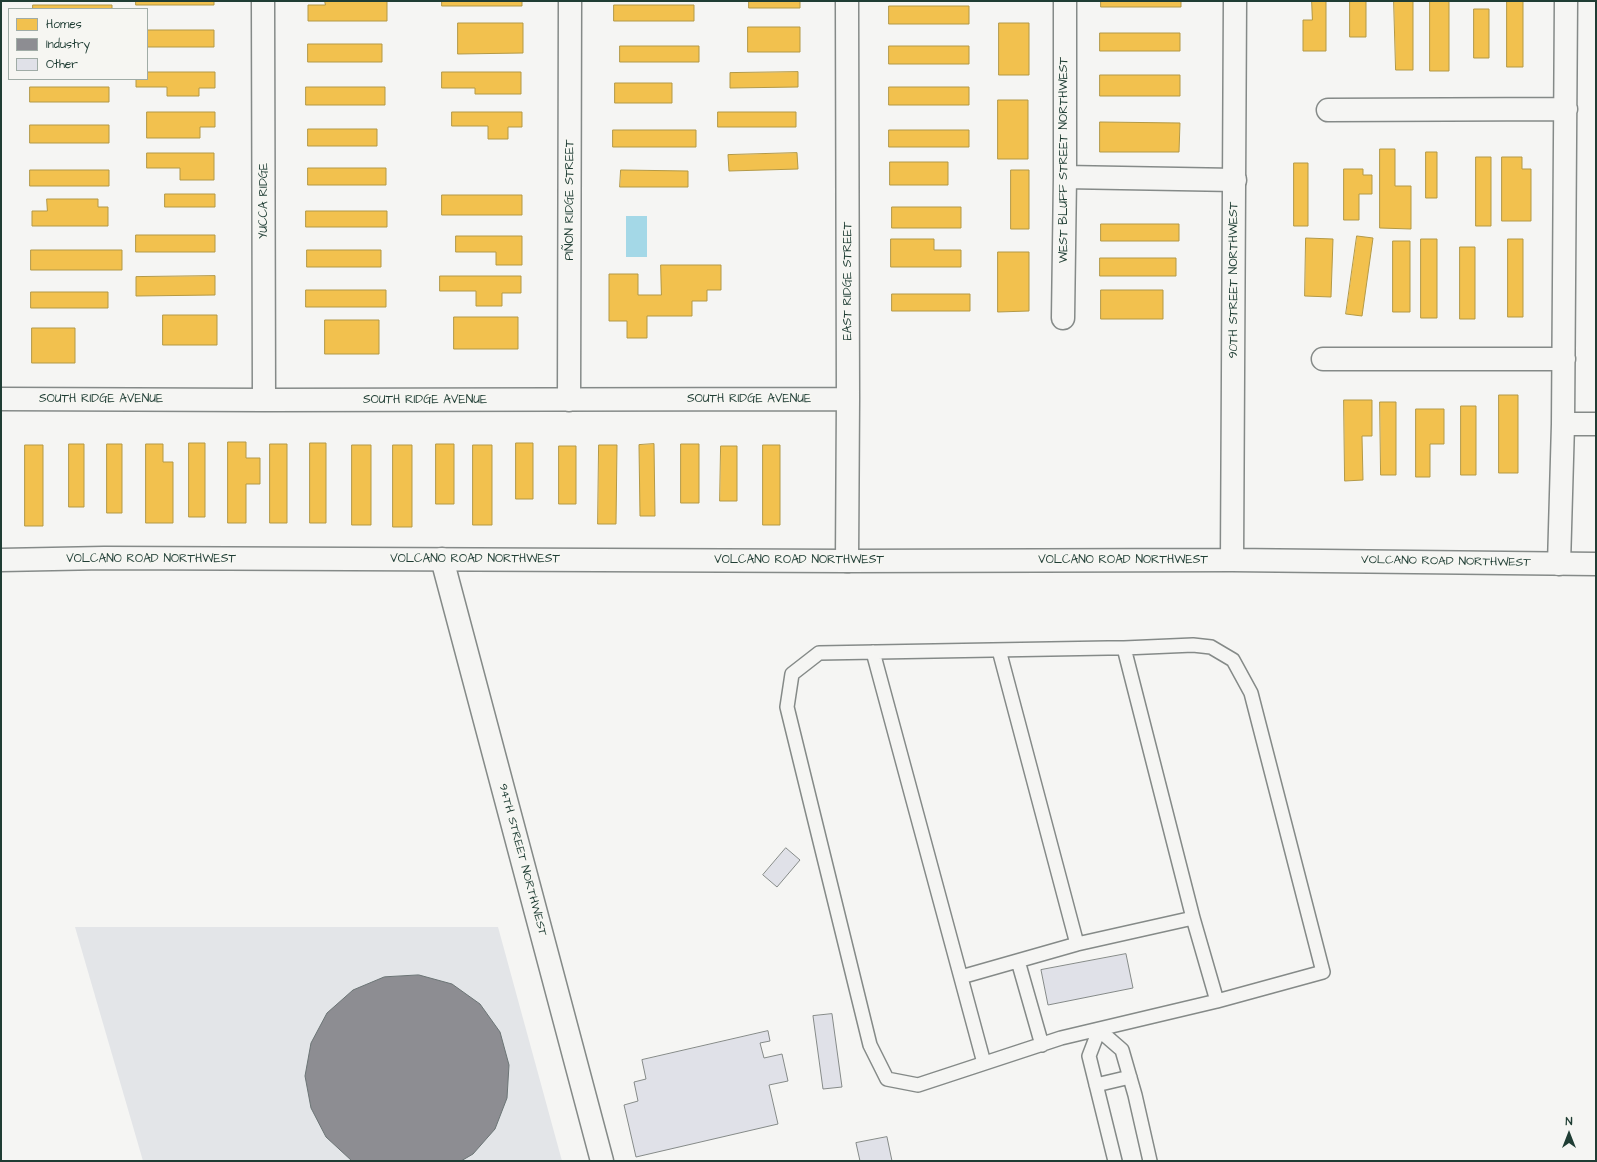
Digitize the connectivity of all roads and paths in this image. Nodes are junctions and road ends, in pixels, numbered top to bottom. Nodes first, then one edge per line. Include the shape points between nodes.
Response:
1 (263, 1) edge
2 (570, 1) edge
3 (848, 1) edge
4 (1065, 1) edge
5 (1236, 1) edge
6 (1566, 1) edge
7 (1566, 109) junction
8 (1328, 110) dead end
9 (1065, 177) junction
10 (1235, 180) junction
11 (1063, 318) dead end
12 (1323, 359) dead end
13 (1564, 359) junction
14 (1, 399) edge
15 (848, 399) junction
16 (264, 400) junction
17 (569, 400) junction
18 (1563, 424) junction
19 (1596, 424) edge
20 (442, 559) junction
21 (1, 560) edge
22 (1232, 560) junction
23 (847, 561) junction
24 (1559, 564) junction
25 (1596, 564) edge
26 (1124, 648) junction
27 (999, 650) junction
28 (873, 652) junction
29 (1193, 918) junction
30 (1077, 944) junction
31 (1018, 961) junction
32 (960, 977) junction
33 (1217, 1001) junction
34 (1099, 1030) junction
35 (1042, 1045) junction
36 (984, 1063) junction
37 (1130, 1077) junction
38 (1096, 1085) junction
39 (602, 1161) edge
40 (1115, 1161) edge
41 (1150, 1161) edge

1 - 16 street, YUCCA RIDGE
2 - 17 street, PIÑON RIDGE STREET
3 - 15 street, EAST RIDGE STREET
4 - 9 street, WEST BLUFF STREET NORTHWEST
5 - 10 street, 90TH STREET NORTHWEST
6 - 7 street
7 - 8 street
7 - 13 street
9 - 10 street
9 - 11 street, WEST BLUFF STREET NORTHWEST
10 - 22 street, 90TH STREET NORTHWEST
12 - 13 street
13 - 18 street
14 - 16 street, SOUTH RIDGE AVENUE
15 - 17 street, SOUTH RIDGE AVENUE
15 - 23 street, EAST RIDGE STREET
16 - 17 street, SOUTH RIDGE AVENUE
18 - 19 street
18 - 24 street
20 - 21 street, VOLCANO ROAD NORTHWEST
20 - 23 street, VOLCANO ROAD NORTHWEST
20 - 39 street, 94TH STREET NORTHWEST
22 - 23 street, VOLCANO ROAD NORTHWEST
22 - 24 street, VOLCANO ROAD NORTHWEST
24 - 25 street, VOLCANO ROAD NORTHWEST
26 - 27 lane
26 - 29 lane
26 - 33 lane via 1193,645 1211,648 1234,660 1251,693 1302,885 1323,972
27 - 28 lane
27 - 30 lane
28 - 32 lane
28 - 36 lane via 819,653 792,674 787,707 870,1045 887,1079 918,1085
29 - 30 lane
29 - 33 lane
30 - 31 lane
31 - 32 lane
31 - 35 lane
32 - 36 lane
33 - 34 lane
34 - 35 lane
34 - 37 lane via 1122,1050
34 - 38 lane via 1089,1056
35 - 36 lane
37 - 38 lane
37 - 41 lane
38 - 40 lane

